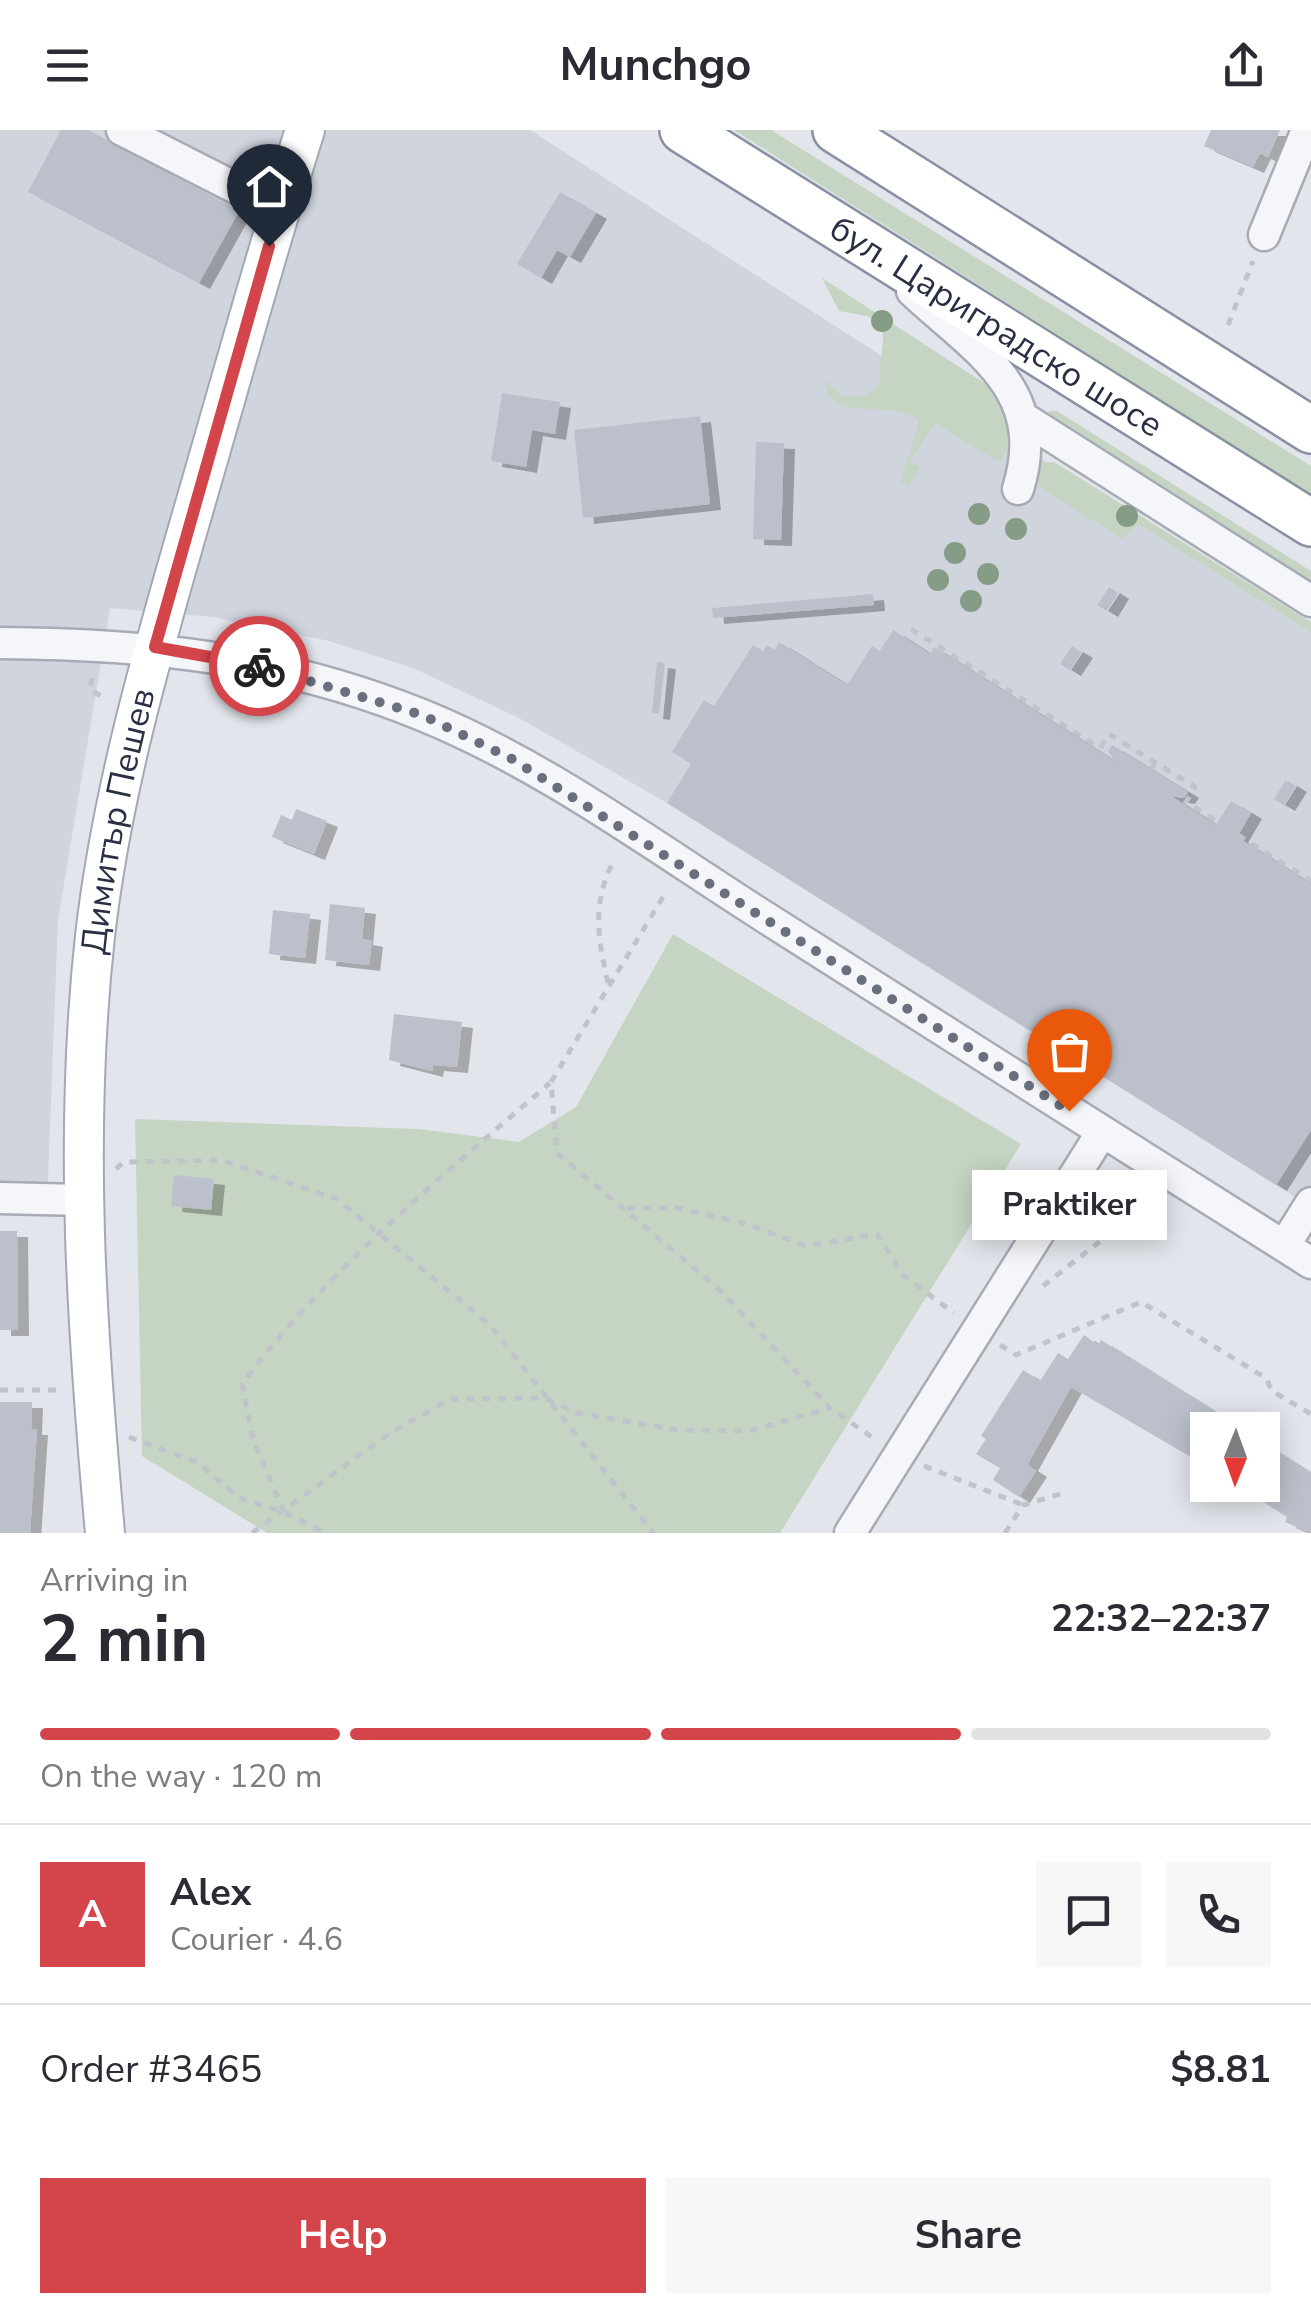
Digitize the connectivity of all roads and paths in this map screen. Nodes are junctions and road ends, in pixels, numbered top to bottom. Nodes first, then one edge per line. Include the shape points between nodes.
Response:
1 (122, 130) edge
2 (306, 130) edge
3 (683, 130) edge
4 (836, 130) edge
5 (1307, 130) edge
6 (280, 210) junction
7 (847, 232) junction
8 (1264, 235) joint
9 (1228, 325) dead end
10 (1025, 419) junction
11 (1311, 430) edge
12 (1018, 488) dead end
13 (1311, 523) edge
14 (1311, 601) edge
15 (911, 629) dead end
16 (0, 643) edge
17 (155, 647) junction
18 (92, 678) dead end
19 (109, 702) dead end
20 (1218, 822) dead end
21 (1238, 835) dead end
22 (612, 864) dead end
23 (1311, 881) edge
24 (663, 897) dead end
25 (609, 986) junction
26 (551, 1082) junction
27 (1102, 1132) junction
28 (0, 1198) edge
29 (82, 1200) junction
30 (1311, 1203) edge
31 (1149, 1204) dead end
32 (624, 1208) junction
33 (377, 1232) junction
34 (1284, 1246) junction
35 (1311, 1264) edge
36 (1041, 1287) dead end
37 (979, 1331) junction
38 (0, 1390) edge
39 (546, 1398) junction
40 (830, 1408) junction
41 (94, 1409) junction
42 (1311, 1414) edge
43 (899, 1456) junction
44 (1067, 1492) dead end
45 (1023, 1504) junction
46 (284, 1512) junction
47 (105, 1533) edge
48 (252, 1533) edge
49 (326, 1533) edge
50 (652, 1533) edge
51 (850, 1533) edge
52 (1005, 1533) edge

1 - 6 street
2 - 6 main road, Димитър Пешев
3 - 7 highway, бул. Цариградско шосе
4 - 11 highway
5 - 8 street
6 - 17 main road, Димитър Пешев
7 - 10 street via 992,365 1011,386
7 - 13 highway, бул. Цариградско шосе
8 - 9 path
10 - 12 street via 1027,454
10 - 14 street
15 - 20 path via 1100,748 1109,734 1195,787 1186,802
16 - 17 street
17 - 27 street via 310,678 474,738
17 - 29 main road, Димитър Пешев via 112,828 95,935 81,1117
18 - 19 path via 90,690
21 - 23 path
22 - 25 path via 598,892
24 - 25 path
25 - 26 path
26 - 32 path via 557,1152
26 - 33 path
27 - 34 street
27 - 37 street
28 - 29 street
29 - 33 path via 124,1162 222,1160 337,1200
29 - 41 main road, Димитър Пешев
30 - 34 street
31 - 36 path
32 - 37 path via 677,1208 806,1246 877,1234 904,1276
32 - 40 path via 718,1289
33 - 39 path via 490,1325
33 - 46 path via 287,1323 242,1384 253,1439
34 - 35 street
37 - 42 path via 1016,1355 1142,1302 1266,1378 1272,1390
37 - 43 street
38 - 41 path
39 - 40 path via 577,1413 677,1430 749,1431
39 - 46 path via 451,1400 393,1431
39 - 50 path
40 - 43 path
41 - 46 path via 197,1462 239,1498
41 - 47 main road, Димитър Пешев
43 - 45 path
43 - 51 street
44 - 45 path
45 - 52 path
46 - 48 path
46 - 49 path

